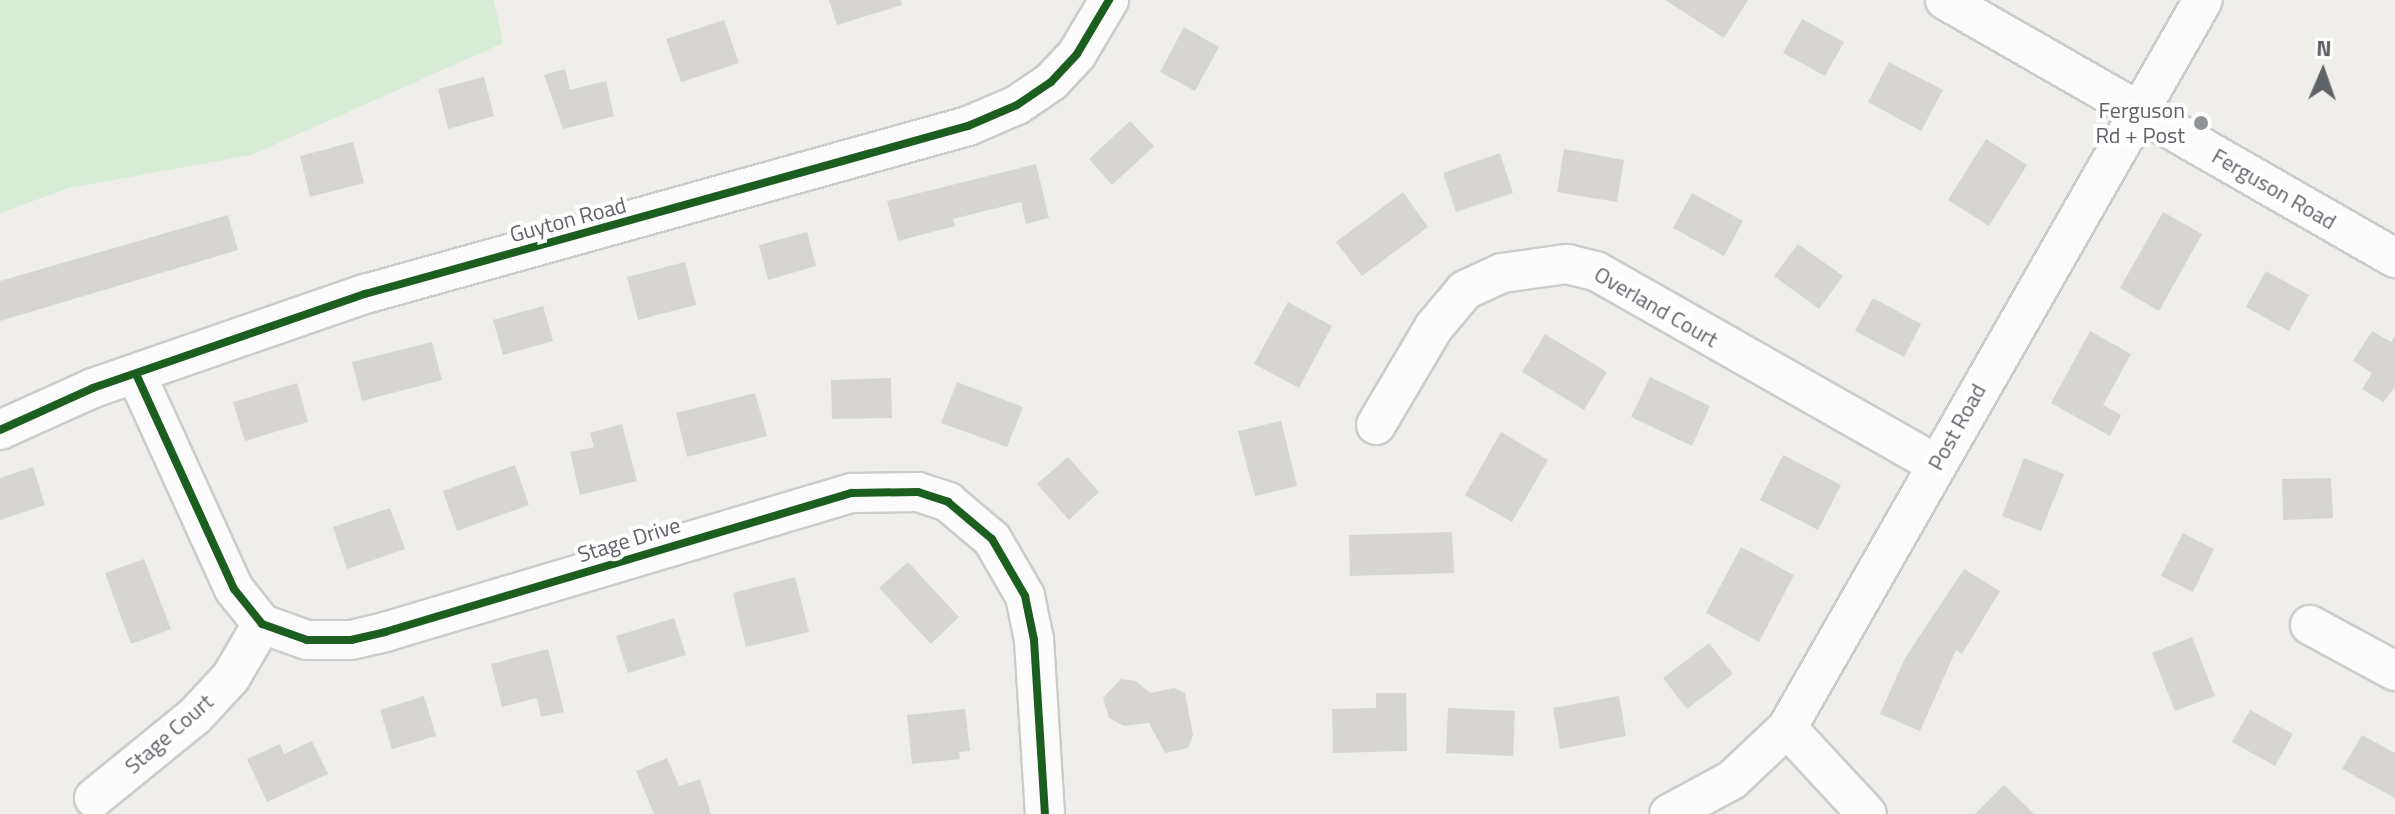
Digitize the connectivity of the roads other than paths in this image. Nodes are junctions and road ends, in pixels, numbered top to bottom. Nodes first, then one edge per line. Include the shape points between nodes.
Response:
1 (1109, 0) edge
2 (1945, 0) edge
3 (2203, 0) edge
4 (2140, 112) junction
5 (2395, 258) edge
6 (136, 374) junction
7 (1376, 425) dead end
8 (0, 430) edge
9 (1936, 464) junction
10 (262, 624) junction
11 (2310, 625) dead end
12 (2395, 671) edge
13 (1787, 728) junction
14 (94, 798) dead end
15 (1045, 814) edge
16 (1669, 814) edge
17 (1867, 814) edge

1 - 6 street, Guyton Road via 1077,54 1051,82 1017,105 968,126 365,294
2 - 4 street, Ferguson Road
3 - 4 street, Post Road
4 - 5 street, Ferguson Road
4 - 9 street, Post Road
6 - 8 street, Guyton Road
6 - 10 street via 234,589
7 - 9 street, Overland Court via 1434,327 1465,290 1513,270 1567,264 1596,271
9 - 13 street, Post Road
10 - 14 street, Stage Court via 231,677 195,716
10 - 15 street, Stage Drive via 307,640 351,640 852,493 918,492 948,502 980,525 1007,559 1025,596 1034,640
11 - 12 street
13 - 16 street, Post Road via 1732,780
13 - 17 street

